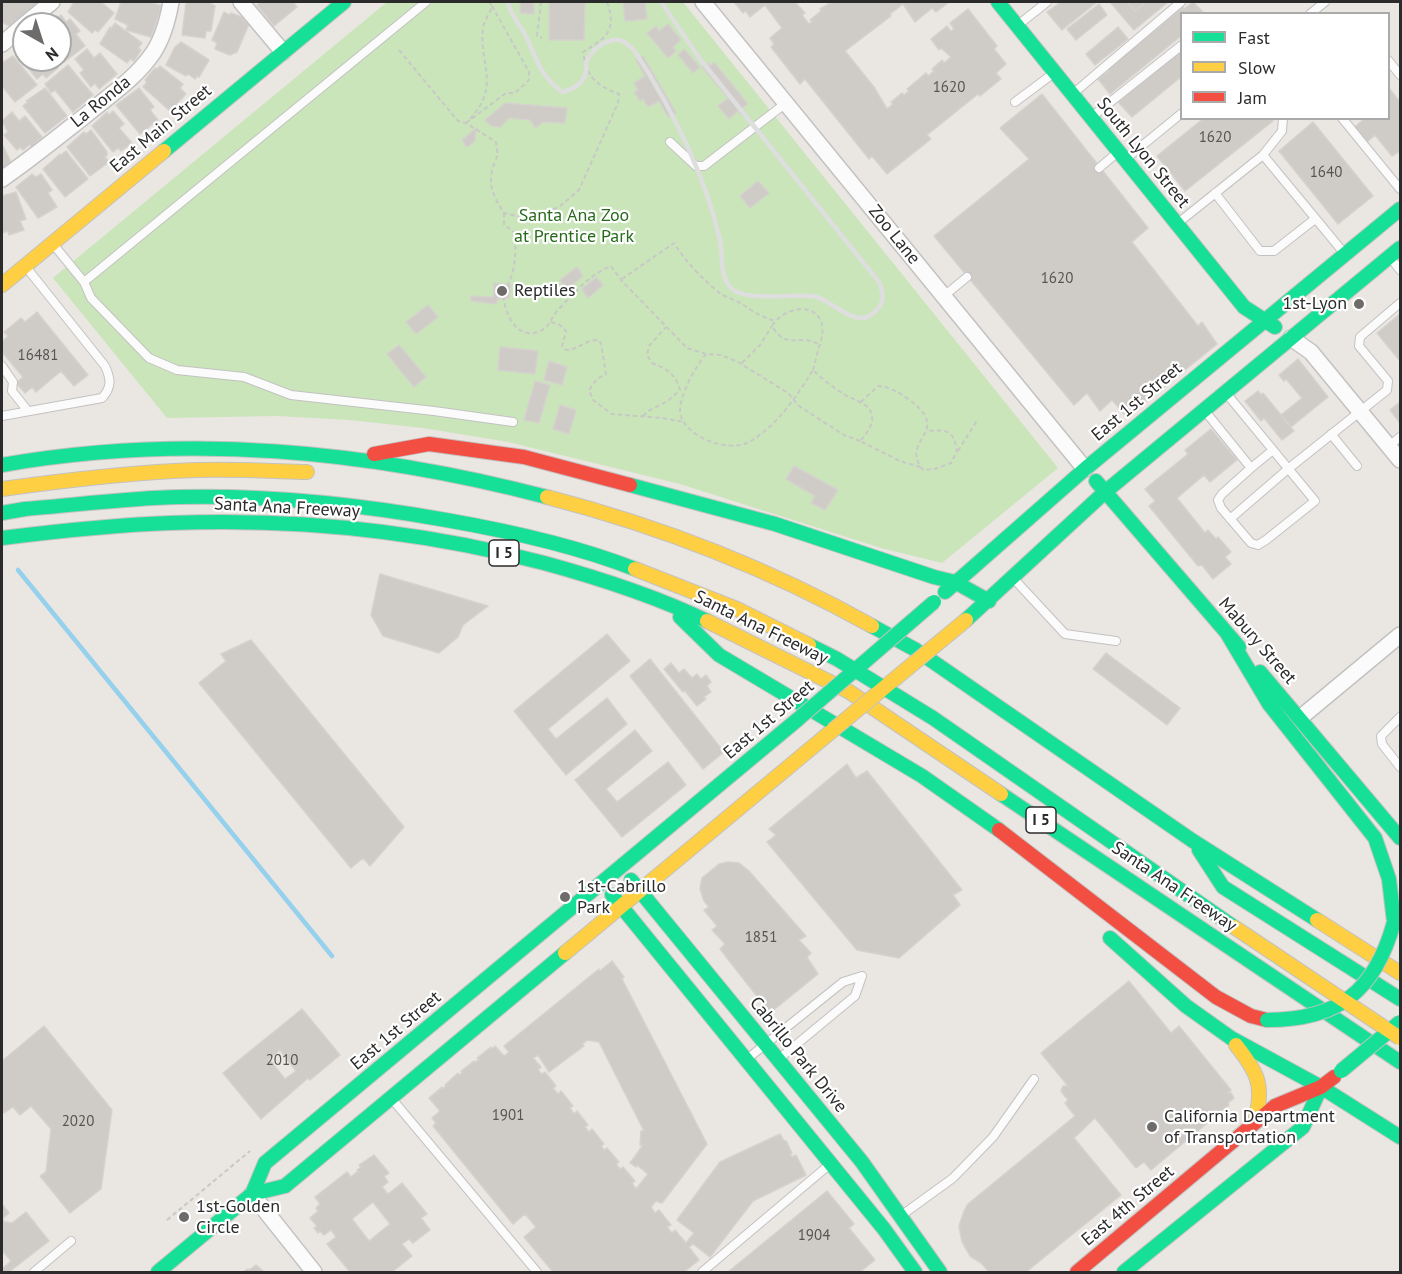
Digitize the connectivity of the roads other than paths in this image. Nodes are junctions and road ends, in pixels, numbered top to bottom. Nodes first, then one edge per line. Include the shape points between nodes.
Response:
1 (52, 2) edge
2 (171, 2) edge
3 (241, 2) edge
4 (426, 2) edge
5 (703, 2) edge
6 (998, 2) edge
7 (1047, 2) edge
8 (1181, 2) edge
9 (1324, 2) edge
10 (337, 4) edge
11 (415, 5) edge
12 (40, 12) edge
13 (1312, 12) edge
14 (1018, 26) junction
15 (1180, 47) edge
16 (283, 52) junction
17 (1390, 61) edge
18 (1055, 72) junction
19 (1401, 75) edge
20 (1072, 94) junction
21 (1016, 102) dead end
22 (786, 103) junction
23 (1180, 114) edge
24 (1091, 117) junction
25 (1283, 120) edge
26 (1344, 120) edge
27 (670, 142) dead end
28 (1263, 154) junction
29 (1122, 155) junction
30 (1099, 168) dead end
31 (2, 179) edge
32 (1401, 189) edge
33 (1215, 193) junction
34 (1401, 208) edge
35 (1315, 219) junction
36 (1177, 224) junction
37 (52, 243) junction
38 (1395, 252) edge
39 (1345, 254) junction
40 (25, 266) junction
41 (1401, 270) edge
42 (967, 277) dead end
43 (84, 282) junction
44 (2, 285) edge
45 (944, 296) junction
46 (1401, 303) edge
47 (1265, 320) junction
48 (1291, 338) junction
49 (2, 366) edge
50 (1226, 392) junction
51 (1204, 410) junction
52 (28, 411) junction
53 (1360, 411) junction
54 (2, 416) edge
55 (513, 422) dead end
56 (1331, 434) junction
57 (1395, 442) edge
58 (1273, 450) junction
59 (352, 457) junction
60 (1401, 460) edge
61 (2, 465) edge
62 (1357, 466) dead end
63 (1251, 468) junction
64 (1085, 469) junction
65 (1288, 469) junction
66 (325, 474) dead end
67 (286, 485) dead end
68 (2, 489) edge
69 (1105, 492) junction
70 (537, 493) junction
71 (2, 499) edge
72 (500, 500) dead end
73 (2, 513) edge
74 (489, 514) dead end
75 (1230, 519) junction
76 (2, 538) edge
77 (1013, 578) junction
78 (955, 582) junction
79 (989, 601) junction
80 (666, 603) junction
81 (1228, 634) junction
82 (1399, 639) edge
83 (1116, 641) dead end
84 (1401, 717) edge
85 (1300, 718) junction
86 (1401, 767) edge
87 (1399, 833) edge
88 (1193, 841) junction
89 (621, 867) junction
90 (1186, 877) dead end
91 (602, 882) junction
92 (640, 891) junction
93 (1075, 891) junction
94 (1216, 897) dead end
95 (621, 906) junction
96 (1245, 917) dead end
97 (1401, 973) edge
98 (1342, 982) dead end
99 (1401, 999) edge
100 (1371, 1001) dead end
101 (1397, 1019) edge
102 (1231, 1038) junction
103 (1401, 1038) edge
104 (766, 1043) junction
105 (746, 1060) junction
106 (1401, 1062) edge
107 (769, 1067) junction
108 (1034, 1078) dead end
109 (389, 1081) dead end
110 (1321, 1087) junction
111 (391, 1098) junction
112 (1255, 1122) junction
113 (1401, 1137) edge
114 (831, 1163) junction
115 (252, 1194) junction
116 (901, 1216) junction
117 (884, 1229) junction
118 (70, 1241) dead end
119 (34, 1272) edge
120 (158, 1272) edge
121 (314, 1272) edge
122 (537, 1272) edge
123 (702, 1272) edge
124 (915, 1272) edge
125 (940, 1272) edge
126 (1077, 1272) edge
127 (1124, 1272) edge

1 - 12 street
2 - 31 street, La Ronda via 154,51 140,70
3 - 16 street
4 - 11 lane
5 - 22 street, Zoo Lane
6 - 14 main road, South Lyon Street
7 - 14 lane
8 - 20 lane
9 - 13 lane
10 - 16 main road, East Main Street
11 - 43 lane
14 - 18 main road, South Lyon Street
15 - 24 lane
16 - 37 main road, East Main Street
17 - 19 lane
18 - 20 main road, South Lyon Street
18 - 21 lane
20 - 24 main road, South Lyon Street
22 - 27 lane via 704,166 696,166
22 - 45 street, Zoo Lane
23 - 29 lane
24 - 29 main road, South Lyon Street
25 - 28 lane via 1282,131
26 - 32 lane
28 - 33 lane
28 - 35 lane
29 - 30 lane
29 - 36 main road, South Lyon Street
33 - 35 lane via 1260,251 1274,251
33 - 36 lane
34 - 39 main road, East 1st Street
35 - 39 lane
36 - 47 main road, South Lyon Street via 1244,307
37 - 40 main road, East Main Street
37 - 43 lane
38 - 41 lane
38 - 48 main road, East 1st Street
39 - 47 main road, East 1st Street
40 - 44 main road, East Main Street
40 - 52 lane via 110,377 110,389 102,398
42 - 45 lane
43 - 55 lane via 91,298 149,358 177,370 244,377 291,395
45 - 64 street, Zoo Lane
46 - 53 lane via 1360,337 1359,346 1388,381 1387,390
47 - 48 main road, South Lyon Street
47 - 64 main road, East 1st Street
48 - 50 main road, East 1st Street
48 - 53 street via 1311,351
49 - 52 lane via 13,382 12,391
50 - 51 main road, East 1st Street
50 - 58 lane
51 - 63 lane
51 - 69 main road, East 1st Street
52 - 54 lane
53 - 56 lane
53 - 57 street
56 - 62 lane
56 - 65 lane
57 - 60 street
58 - 63 lane
58 - 65 lane
59 - 61 main road, Santa Ana Freeway via 202,448 113,451
59 - 70 main road, Santa Ana Freeway
59 - 78 main road via 429,444 524,457 775,524
63 - 75 lane via 1218,500
64 - 69 main road, Mabury Street
64 - 78 main road, East 1st Street
65 - 75 lane
65 - 75 lane via 1315,501 1258,545 1251,543
66 - 68 main road via 178,471
67 - 71 main road via 176,483
69 - 77 main road, East 1st Street
69 - 81 main road, Mabury Street
70 - 72 main road
70 - 88 main road, Santa Ana Freeway via 631,521 716,553 881,629 956,676
73 - 103 main road, bridge via 177,497 266,497 384,509 499,528 608,558 737,609 837,660 923,712 1246,936
74 - 90 main road, bridge via 612,546 742,599 844,648 943,710
76 - 80 main road, Santa Ana Freeway / I 5 via 140,523 337,525 510,554
77 - 79 main road, East 1st Street
77 - 83 lane via 1065,634
78 - 79 main road
78 - 89 main road, East 1st Street, bridge
79 - 92 main road, East 1st Street, bridge
80 - 93 main road via 719,655 922,776
80 - 106 main road, Santa Ana Freeway / I 5 via 797,663 848,692
81 - 85 main road, Mabury Street
81 - 93 main road, bridge via 1269,704 1375,838 1394,897 1389,944 1376,968 1361,990 1313,1016 1267,1020 1251,1016 1216,997
82 - 85 street
84 - 86 lane via 1381,736 1382,744
85 - 87 main road, Mabury Street
88 - 97 main road, Santa Ana Freeway
88 - 99 main road, Santa Ana Freeway via 1223,886
89 - 91 main road, East 1st Street
89 - 92 main road, Cabrillo Park Drive
91 - 95 main road, Cabrillo Park Drive
91 - 115 main road, East 1st Street via 404,1056 266,1163
92 - 95 main road, East 1st Street
92 - 104 main road, Cabrillo Park Drive
93 - 102 main road via 1098,925 1186,1006
94 - 96 main road
95 - 105 main road, Cabrillo Park Drive
95 - 111 main road, East 1st Street
98 - 100 main road
101 - 110 main road, East 4th Street, bridge
102 - 110 main road
102 - 112 main road via 1255,1068 1260,1081 1260,1106
104 - 105 lane
104 - 107 main road, Cabrillo Park Drive
104 - 107 lane via 843,982 862,976 855,996
105 - 107 main road, Cabrillo Park Drive
107 - 114 main road, Cabrillo Park Drive
107 - 116 main road, Cabrillo Park Drive via 862,1162
108 - 116 lane via 993,1137 969,1162
109 - 111 main road
110 - 112 main road, East 4th Street via 1275,1106
110 - 113 main road
110 - 127 main road, East 4th Street via 1303,1127
111 - 115 main road, East 1st Street via 285,1186
111 - 122 lane
112 - 126 main road, East 4th Street
114 - 117 main road, Cabrillo Park Drive
114 - 123 lane
115 - 120 main road, East 1st Street
115 - 121 street
116 - 117 lane
116 - 125 main road, Cabrillo Park Drive
117 - 124 main road, Cabrillo Park Drive
118 - 119 lane

